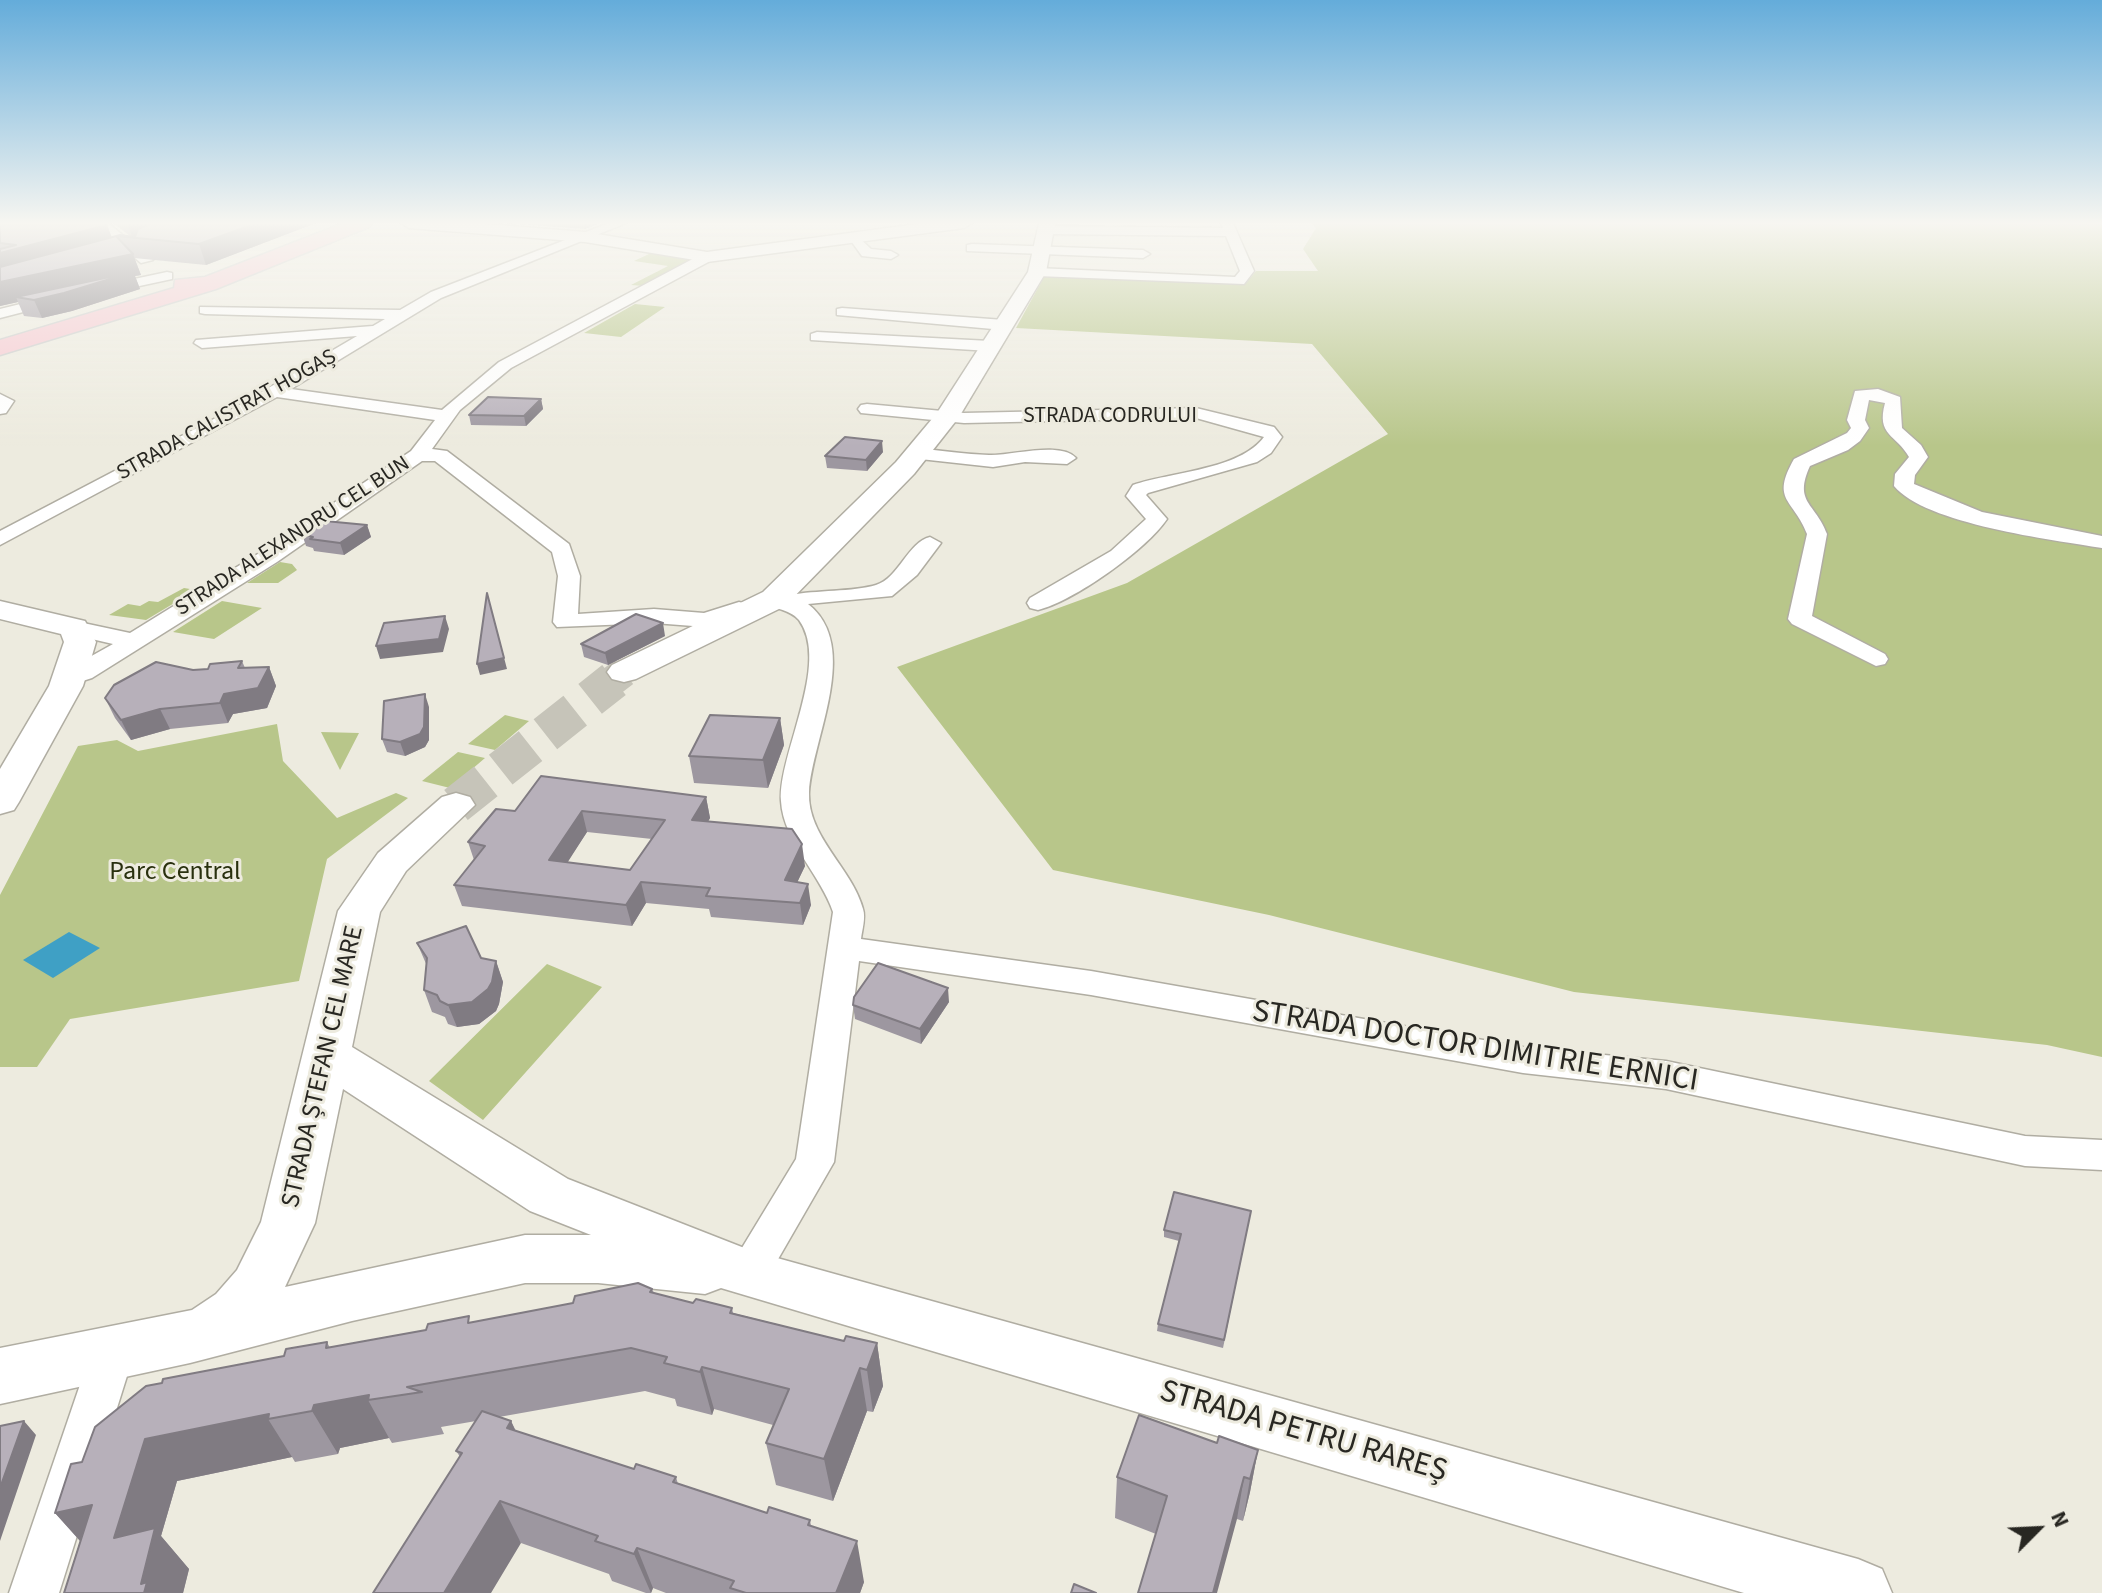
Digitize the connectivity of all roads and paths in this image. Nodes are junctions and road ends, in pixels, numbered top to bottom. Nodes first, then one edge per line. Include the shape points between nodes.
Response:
1 (66, 297) edge
2 (156, 297) edge
3 (432, 297) edge
4 (632, 297) edge
5 (1016, 297) edge
6 (205, 310) dead end
7 (842, 312) dead end
8 (0, 314) edge
9 (402, 315) junction
10 (379, 330) junction
11 (997, 336) junction
12 (817, 337) dead end
13 (202, 343) dead end
14 (0, 346) edge
15 (276, 392) junction
16 (0, 399) edge
17 (0, 409) edge
18 (867, 409) dead end
19 (444, 416) junction
20 (947, 417) junction
21 (918, 454) junction
22 (418, 455) junction
23 (1067, 458) dead end
24 (0, 539) edge
25 (2102, 542) edge
26 (930, 543) dead end
27 (777, 602) junction
28 (1038, 603) dead end
29 (0, 610) edge
30 (74, 628) junction
31 (133, 641) junction
32 (1876, 659) dead end
33 (624, 672) tunnel mouth
34 (70, 678) junction
35 (0, 802) edge
36 (456, 805) tunnel mouth
37 (845, 948) junction
38 (325, 1054) junction
39 (2102, 1155) edge
40 (281, 1271) junction
41 (748, 1274) junction
42 (206, 1332) junction
43 (0, 1376) edge
44 (105, 1376) junction
45 (0, 1397) edge
46 (34, 1593) edge
47 (1858, 1593) edge

1 - 8 street
2 - 14 main road
3 - 9 street, STRADA CALISTRAT HOGAȘ
4 - 19 street, STRADA ALEXANDRU CEL BUN via 505,365
5 - 11 street
6 - 9 street
7 - 11 street
9 - 10 street, STRADA CALISTRAT HOGAȘ
10 - 13 street
10 - 15 street, STRADA CALISTRAT HOGAȘ
11 - 12 street
11 - 20 street
15 - 19 street
15 - 24 street, STRADA CALISTRAT HOGAȘ
16 - 17 street via 5,401
18 - 20 street
19 - 22 street, STRADA ALEXANDRU CEL BUN
20 - 21 street
20 - 28 street, STRADA CODRULUI via 1196,413 1268,431 1273,437 1243,462 1140,489 1136,496 1157,519 1150,530
21 - 23 street via 993,461
21 - 27 street
22 - 27 street via 440,455 561,549 570,580 565,622 654,616 706,620
22 - 31 street, STRADA ALEXANDRU CEL BUN
25 - 32 street via 2005,525 1921,497 1904,486 1905,474 1919,457 1891,425 1894,401 1878,394 1861,395 1856,420 1860,428 1854,437 1801,463 1791,491 1817,534 1800,619
26 - 27 street via 884,591
27 - 33 street
27 - 37 street via 813,623 820,650 796,807 843,890 849,912
29 - 30 street
30 - 31 street
30 - 34 street via 80,642
31 - 34 street, STRADA ALEXANDRU CEL BUN
34 - 35 street
36 - 38 street, STRADA ȘTEFAN CEL MARE via 392,862 359,911
37 - 39 street, STRADA DOCTOR DIMITRIE ERNICI via 1091,983 1508,1057 1666,1075 2025,1151
37 - 41 street via 815,1162
38 - 40 street, STRADA ȘTEFAN CEL MARE
38 - 41 street, STRADA PETRU RAREȘ via 549,1195
40 - 41 street, STRADA PETRU RAREȘ via 352,1296 525,1259 598,1259
40 - 42 street, STRADA PETRU RAREȘ
40 - 42 street, STRADA ȘTEFAN CEL MARE
40 - 44 street, STRADA PETRU RAREȘ via 235,1342
41 - 47 street, STRADA PETRU RAREȘ
42 - 43 street, STRADA PETRU RAREȘ
44 - 45 street, STRADA PETRU RAREȘ
44 - 46 street

